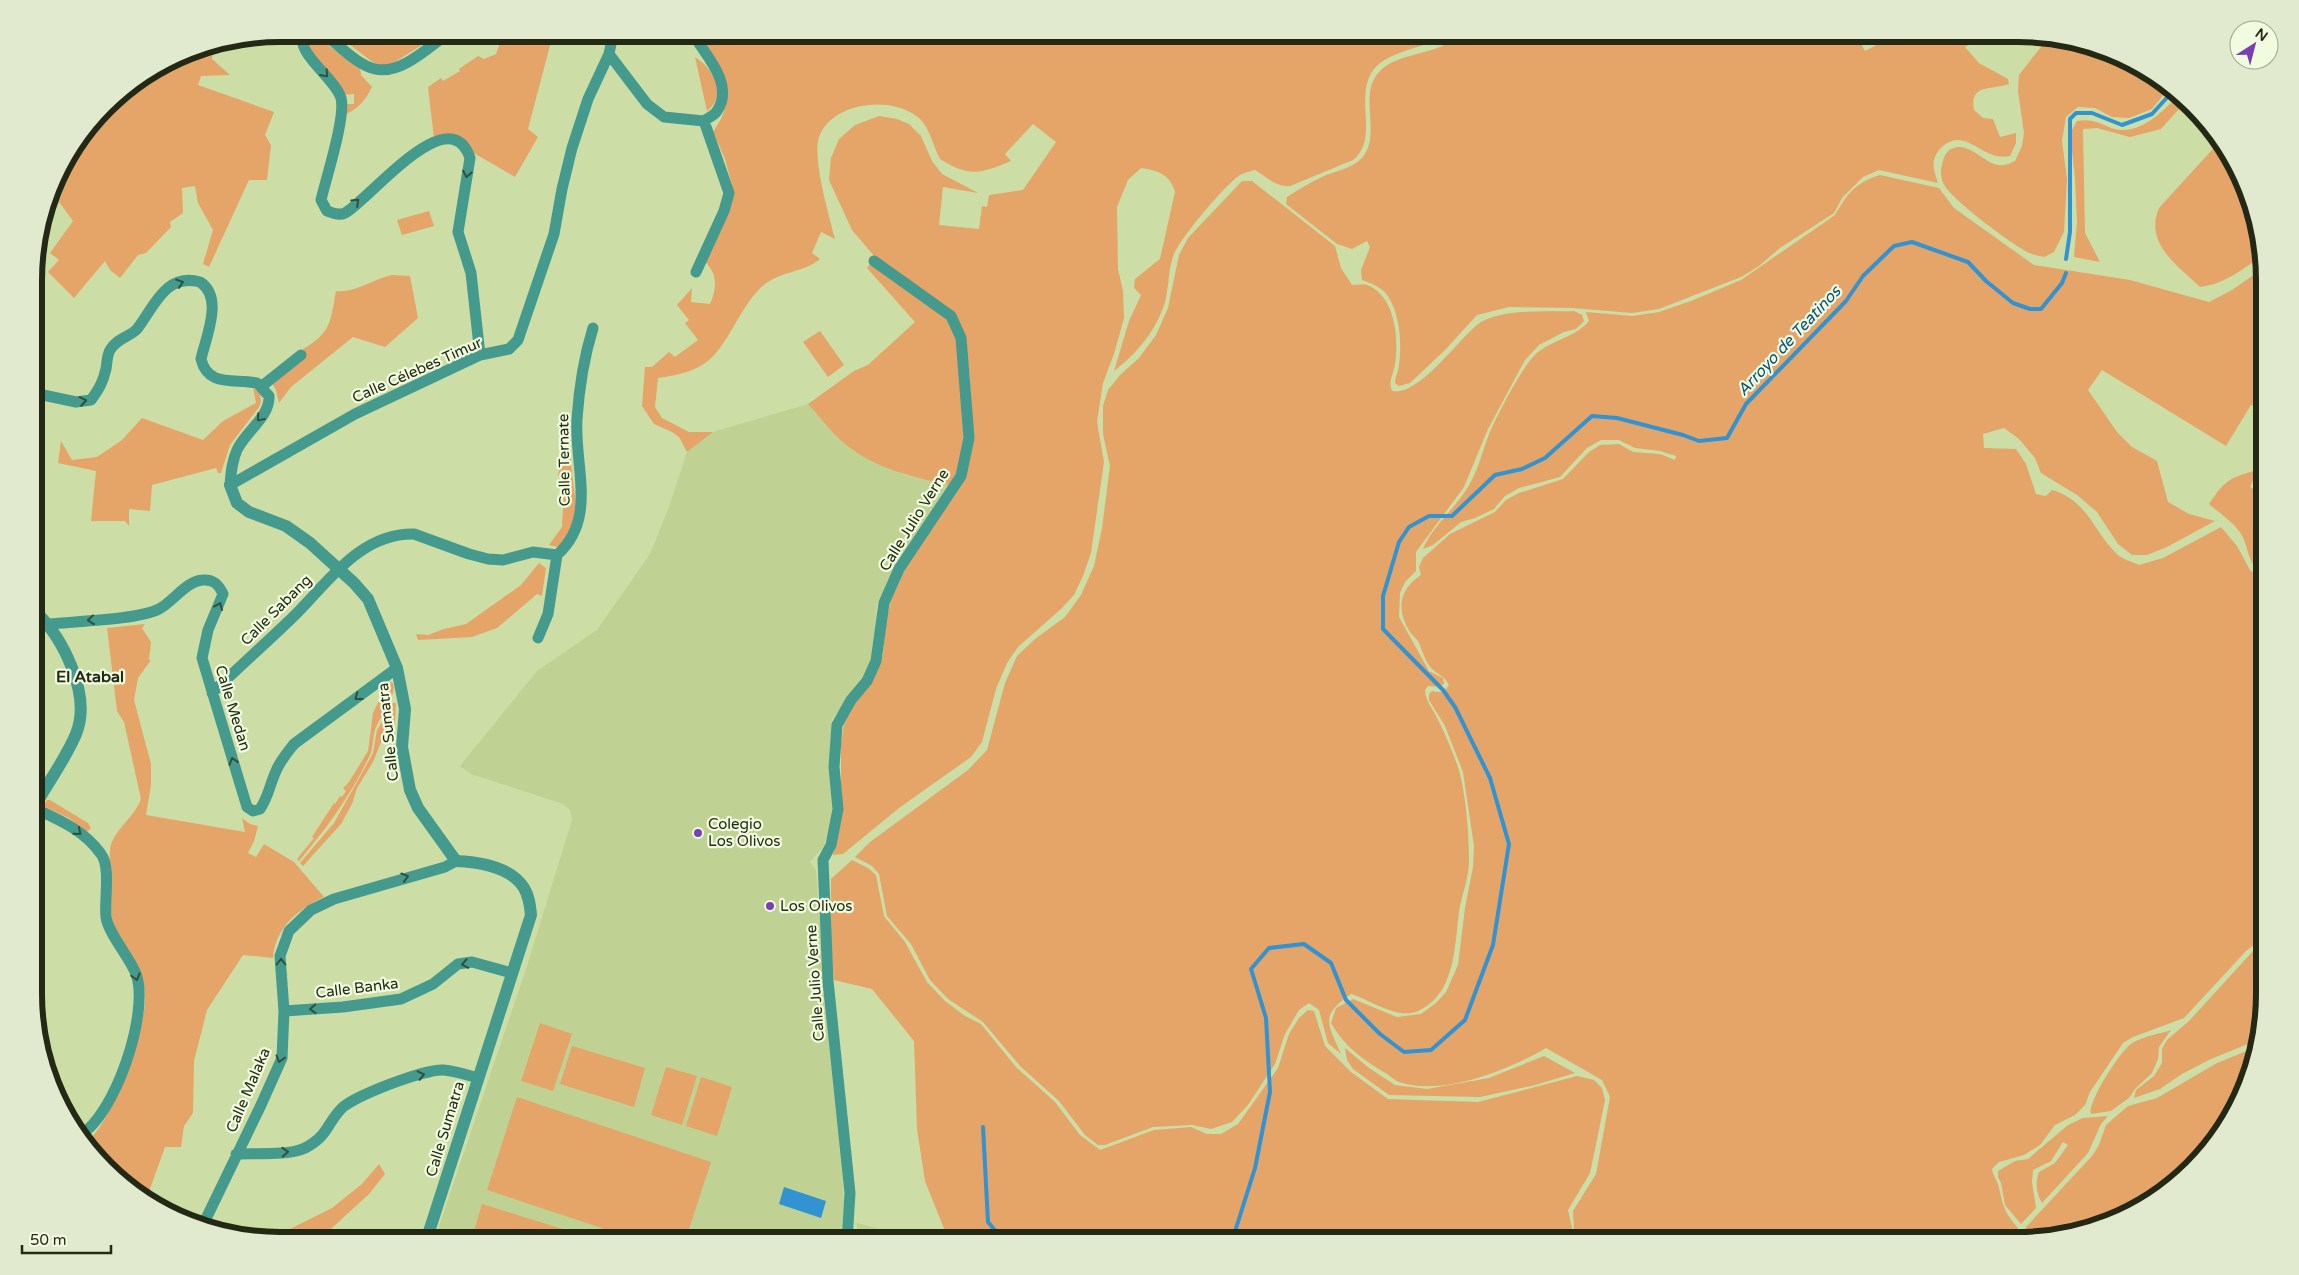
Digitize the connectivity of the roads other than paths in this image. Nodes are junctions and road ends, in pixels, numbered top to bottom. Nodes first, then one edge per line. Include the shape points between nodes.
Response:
1 (303, 42) edge
2 (334, 42) edge
3 (435, 42) edge
4 (612, 42) edge
5 (698, 42) dead end
6 (610, 54) junction
7 (704, 121) junction
8 (874, 261) dead end
9 (696, 272) dead end
10 (593, 328) dead end
11 (301, 355) dead end
12 (480, 355) junction
13 (262, 386) junction
14 (42, 395) edge
15 (230, 485) junction
16 (557, 555) junction
17 (339, 568) junction
18 (42, 618) edge
19 (49, 624) junction
20 (538, 638) dead end
21 (397, 668) junction
22 (212, 693) junction
23 (42, 793) edge
24 (42, 812) edge
25 (456, 861) junction
26 (512, 973) junction
27 (284, 1010) junction
28 (478, 1078) junction
29 (85, 1130) edge
30 (236, 1154) junction
31 (205, 1220) edge
32 (429, 1232) edge
33 (847, 1232) edge

1 -> 12 street via 305,51 336,86 341,100 341,116 321,200 327,211 335,215 345,213 382,179 431,143 444,138 457,140 466,146 470,158 458,232 471,273
2 - 3 street via 374,69 389,70 402,65
4 - 6 street, Calle Célebes Timur
5 - 7 street via 721,78 723,94 717,112
6 - 7 street via 647,104 664,117
6 - 12 street, Calle Célebes Timur via 588,99 572,148 554,234 518,340 509,349
7 - 9 street via 729,193
8 - 33 street, Calle Julio Verne via 951,316 962,338 969,438 960,476 899,569 884,603 876,661 838,725 834,767 838,809 831,845 823,860 823,876 828,981 850,1193
10 - 16 street, Calle Ternate via 577,420 583,486 578,524 567,546
11 - 13 street
12 - 15 street, Calle Célebes Timur via 355,414
14 -> 13 street via 76,402 91,400 102,387 109,352 119,339 136,330 164,290 182,281 194,280 205,285 213,308 201,359 203,367 218,380
13 -> 15 street via 269,396 270,407 237,449
15 - 17 street, Calle Sumatra via 237,504 286,526
16 - 17 street via 533,552 503,560 488,559 406,534 376,542
16 - 20 street, Calle Ternate via 548,614
17 - 21 street, Calle Sumatra via 368,599
17 - 22 street, Calle Sabang via 294,617
18 - 19 street
22 -> 19 street, Calle Medan via 202,658 223,594 219,585 211,580 192,583 159,609 142,614
19 - 23 street via 72,666 80,696 80,718 76,733
21 -> 22 street, Calle Medan via 294,744 283,757 265,802 260,809 253,811 247,807
21 - 25 street, Calle Sumatra via 405,709 402,747 410,790 418,808
24 -> 29 street via 72,826 102,854 106,919 136,975 139,994 127,1060 118,1086 100,1115
25 - 26 street, Calle Sumatra via 496,867 524,887 530,900 531,915
27 -> 25 street, Calle Malaka via 280,956 289,931 311,910 334,899
26 -> 27 street, Calle Banka via 472,962 458,964 433,984 401,999
26 - 28 street, Calle Sumatra
27 -> 30 street, Calle Malaka via 282,1058
30 -> 28 street via 303,1148 318,1140 340,1109 353,1099 411,1077 443,1070
28 - 32 street, Calle Sumatra
30 - 31 street, Calle Malaka

